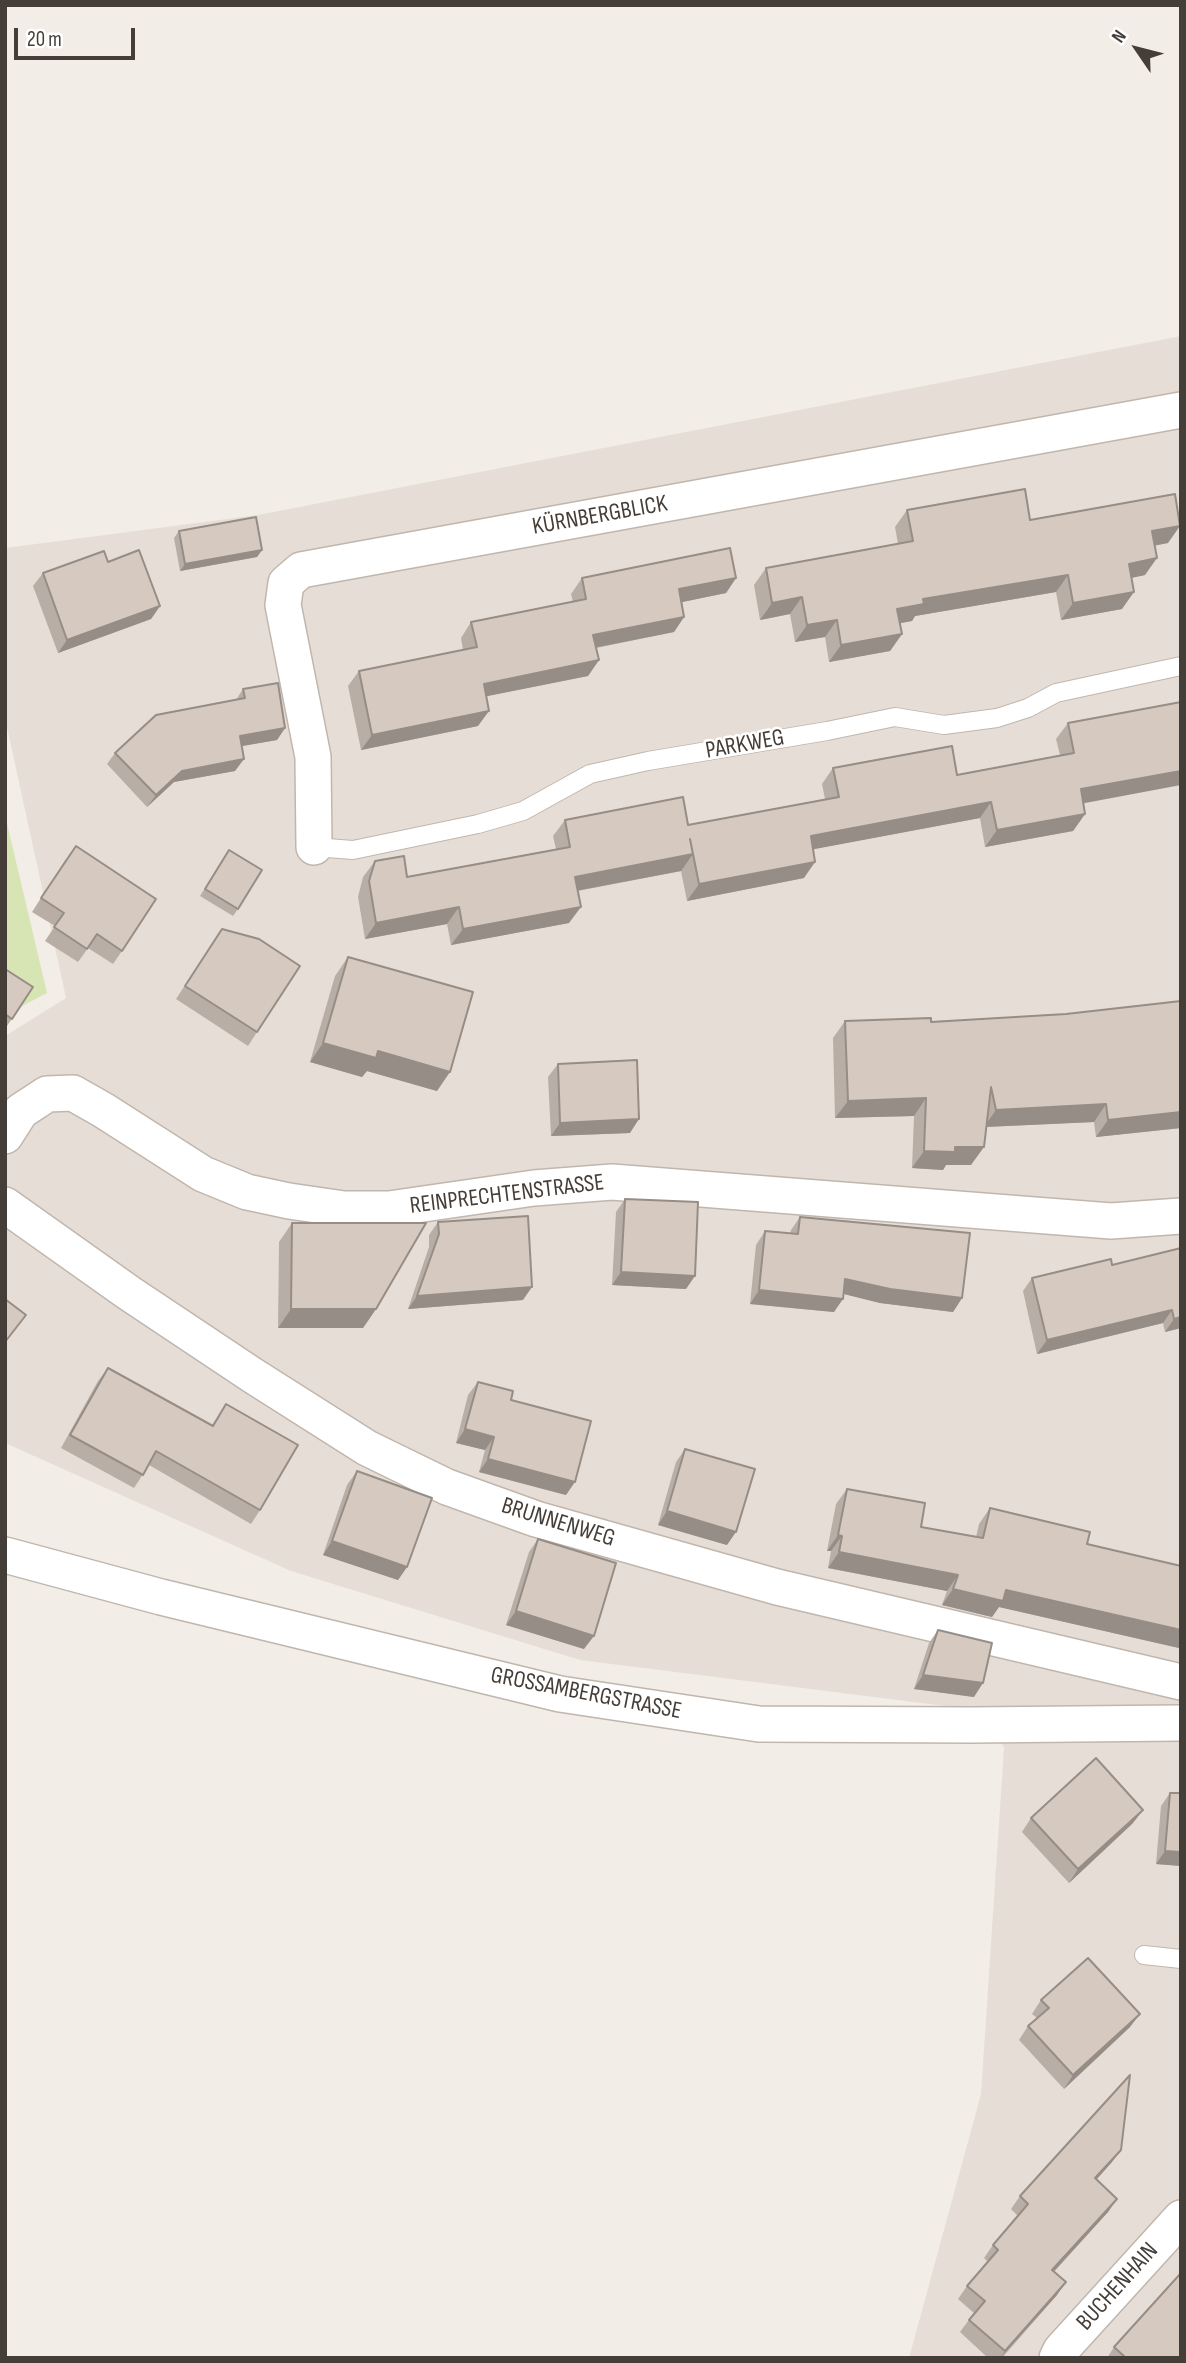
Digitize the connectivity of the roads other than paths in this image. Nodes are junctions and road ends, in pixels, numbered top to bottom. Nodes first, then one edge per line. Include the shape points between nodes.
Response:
1 (1181, 410) edge
2 (1181, 666) edge
3 (314, 847) joint
4 (5, 1136) edge
5 (5, 1205) edge
6 (1181, 1216) edge
7 (5, 1555) edge
8 (1181, 1682) edge
9 (1181, 1723) edge
10 (1144, 1955) dead end
11 (1181, 1959) edge
12 (1181, 2218) edge
13 (1057, 2358) edge

1 - 3 street, KÜRNBERGBLICK via 301,570 286,583 283,606 313,757
2 - 3 lane, PARKWEG via 1065,690 997,718 944,724 895,717 648,761 590,774 523,811 478,824 353,850
4 - 6 street, REINPRECHTENSTRASSE via 21,1111 47,1094 73,1093 203,1174 247,1192 344,1209 389,1209 612,1182 1111,1221
5 - 8 street, BRUNNENWEG via 252,1375 367,1448 447,1487 536,1519 777,1587
7 - 9 street, GROSSAMBERGSTRASSE via 560,1694 759,1724
10 - 11 lane
12 - 13 street, BUCHENHAIN

